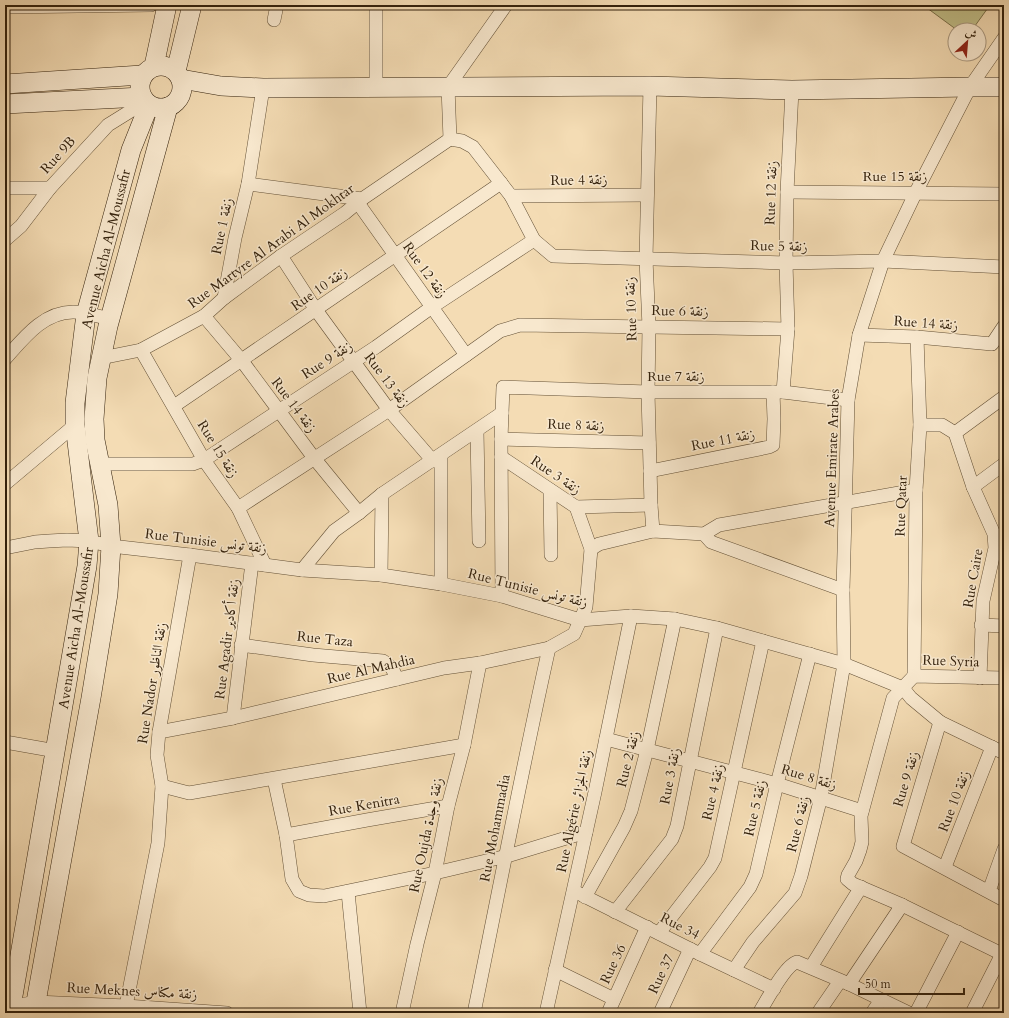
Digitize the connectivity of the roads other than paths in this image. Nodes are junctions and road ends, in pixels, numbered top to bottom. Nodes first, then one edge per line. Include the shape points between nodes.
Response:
1 (151, 5) edge
2 (167, 5) edge
3 (192, 5) edge
4 (277, 5) edge
5 (376, 5) edge
6 (506, 5) edge
7 (5, 6) edge
8 (274, 20) dead end
9 (1004, 38) edge
10 (148, 71) junction
11 (179, 81) junction
12 (5, 84) edge
13 (376, 86) junction
14 (650, 86) junction
15 (970, 86) junction
16 (448, 87) junction
17 (1004, 87) edge
18 (263, 88) junction
19 (792, 90) junction
20 (145, 101) junction
21 (5, 104) edge
22 (168, 107) junction
23 (450, 139) junction
24 (501, 183) junction
25 (248, 184) junction
26 (5, 188) edge
27 (50, 188) junction
28 (787, 192) junction
29 (916, 192) junction
30 (1004, 194) edge
31 (647, 195) junction
32 (511, 196) junction
33 (360, 201) junction
34 (5, 240) edge
35 (534, 240) junction
36 (281, 256) junction
37 (395, 256) junction
38 (646, 259) junction
39 (883, 262) junction
40 (786, 263) junction
41 (1004, 267) edge
42 (224, 298) junction
43 (432, 307) junction
44 (316, 310) junction
45 (86, 314) junction
46 (204, 316) junction
47 (110, 319) junction
48 (1004, 326) edge
49 (649, 327) junction
50 (788, 329) junction
51 (859, 335) junction
52 (917, 337) junction
53 (142, 350) junction
54 (466, 355) junction
55 (101, 358) junction
56 (5, 359) edge
57 (242, 361) junction
58 (353, 362) junction
59 (648, 392) junction
60 (778, 392) junction
61 (1004, 397) edge
62 (848, 400) junction
63 (174, 406) junction
64 (389, 410) junction
65 (279, 411) junction
66 (502, 413) junction
67 (75, 425) junction
68 (920, 426) junction
69 (477, 431) junction
70 (956, 433) junction
71 (501, 439) junction
72 (649, 443) junction
73 (501, 457) junction
74 (314, 458) junction
75 (437, 458) junction
76 (204, 460) junction
77 (100, 464) junction
78 (1004, 464) edge
79 (650, 471) junction
80 (5, 484) edge
81 (973, 487) junction
82 (550, 490) junction
83 (916, 490) junction
84 (382, 494) junction
85 (846, 503) junction
86 (651, 505) junction
87 (576, 507) junction
88 (238, 508) junction
89 (359, 513) junction
90 (653, 530) junction
91 (999, 530) edge
92 (704, 534) junction
93 (89, 541) junction
94 (479, 541) dead end
95 (111, 546) junction
96 (5, 548) edge
97 (591, 549) junction
98 (190, 555) junction
99 (551, 555) dead end
100 (252, 563) junction
101 (265, 565) junction
102 (302, 570) junction
103 (381, 575) junction
104 (441, 584) junction
105 (842, 590) junction
106 (502, 596) junction
107 (631, 616) junction
108 (675, 619) junction
109 (580, 620) junction
110 (981, 625) junction
111 (1004, 626) edge
112 (717, 628) junction
113 (763, 641) junction
114 (241, 645) junction
115 (549, 648) junction
116 (810, 654) junction
117 (480, 663) junction
118 (844, 664) junction
119 (914, 676) junction
120 (980, 678) junction
121 (1004, 678) edge
122 (397, 679) junction
123 (903, 688) junction
124 (233, 718) junction
125 (940, 722) junction
126 (159, 732) junction
127 (606, 739) junction
128 (5, 742) edge
129 (464, 745) junction
130 (647, 750) junction
131 (998, 750) edge
132 (56, 751) junction
133 (689, 761) junction
134 (734, 773) junction
135 (274, 778) junction
136 (777, 784) junction
137 (162, 786) junction
138 (821, 797) junction
139 (448, 806) junction
140 (862, 811) junction
141 (586, 832) junction
142 (286, 835) junction
143 (1004, 849) edge
144 (507, 856) junction
145 (945, 867) junction
146 (435, 873) junction
147 (861, 887) junction
148 (573, 891) junction
149 (989, 891) junction
150 (348, 892) junction
151 (585, 897) junction
152 (1004, 900) edge
153 (902, 905) junction
154 (615, 912) junction
155 (653, 930) junction
156 (958, 932) junction
157 (695, 952) junction
158 (1003, 954) edge
159 (811, 968) junction
160 (555, 970) junction
161 (734, 970) junction
162 (844, 982) junction
163 (774, 989) junction
164 (614, 999) junction
165 (881, 1000) junction
166 (126, 1006) junction
167 (35, 1007) edge
168 (8, 1010) edge
169 (227, 1013) edge
170 (360, 1013) edge
171 (402, 1013) edge
172 (474, 1013) edge
173 (546, 1013) edge
174 (608, 1013) edge
175 (660, 1013) edge
176 (759, 1013) edge
177 (818, 1013) edge
178 (872, 1013) edge
179 (908, 1013) edge
180 (972, 1013) edge

1 - 7 street
2 - 10 main road
3 - 11 main road
4 - 8 street
5 - 13 street
6 - 16 street
9 - 15 street, Avenue Emirate Arabes
10 - 11 main road via 168,66
10 - 12 main road
10 - 20 main road via 139,84
11 - 18 main road
11 - 22 main road via 176,102
13 - 16 main road
13 - 18 main road
14 - 16 main road
14 - 19 main road
14 - 31 street, Rue 10 زنقة
15 - 17 main road
15 - 19 main road
15 - 29 street, Avenue Emirate Arabes
16 - 23 street
18 - 25 street, Rue 1 زنقة
19 - 28 street, Rue 12 زنقة
20 - 21 main road
20 - 22 main road via 158,108
20 - 27 street, Rue 9B via 108,124
20 - 45 main road, Avenue Aicha Al-Moussafir
22 - 47 main road, Avenue Aicha Al-Moussafir
23 - 24 street via 462,141 473,147
23 - 33 street, Rue Martyre Al Arabi Al Mokhtar
24 - 32 street
24 - 37 street, Rue 10 زنقة
25 - 33 street, Rue 1 زنقة
25 - 42 street, Rue 1 زنقة
26 - 27 street
27 - 34 street, Rue 9B via 21,226
28 - 29 street, Rue 15 زنقة
28 - 40 street, Rue 12 زنقة
29 - 30 street, Rue 15 زنقة
29 - 39 street, Avenue Emirate Arabes
31 - 32 street, Rue 4 زنقة
31 - 38 street, Rue 10 زنقة
32 - 35 street
33 - 36 street, Rue Martyre Al Arabi Al Mokhtar
33 - 37 street, Rue 12 زنقة
35 - 38 street, Rue 5 زنقة via 553,256
35 - 43 street, Rue 9 زنقة
36 - 42 street, Rue Martyre Al Arabi Al Mokhtar
36 - 44 street, Rue 13 زنقة
37 - 43 street, Rue 12 زنقة
37 - 44 street, Rue 10 زنقة
38 - 40 street, Rue 5 زنقة
38 - 49 street, Rue 10 زنقة
39 - 40 street, Rue 5 زنقة
39 - 41 street, Rue 5 زنقة
39 - 51 street, Avenue Emirate Arabes
40 - 50 street, Rue 12 زنقة
42 - 46 street, Rue Martyre Al Arabi Al Mokhtar
43 - 54 street, Rue 12 زنقة
43 - 58 street, Rue 9 زنقة
44 - 57 street, Rue 10 زنقة
44 - 58 street, Rue 13 زنقة
45 - 47 street
45 - 56 street via 59,314 41,323 31,330
45 - 67 main road, Avenue Aicha Al-Moussafir via 74,403
46 - 53 street, Rue Martyre Al Arabi Al Mokhtar
46 - 57 street, Rue 14 زنقة
47 - 55 main road, Avenue Aicha Al-Moussafir
48 - 52 street, Rue 14 زنقة via 992,344
49 - 50 street, Rue 6 زنقة
49 - 54 street, Rue 6 زنقة via 520,325 500,330
49 - 59 street, Rue 10 زنقة
50 - 60 street, Rue 12 زنقة
51 - 52 street, Rue 14 زنقة
51 - 62 street, Avenue Emirate Arabes
52 - 68 street, Rue Qatar
53 - 55 street, Rue Martyre Al Arabi Al Mokhtar
53 - 63 street, Rue 15 زنقة
54 - 64 street
55 - 77 main road, Avenue Aicha Al-Moussafir via 94,419
57 - 63 street, Rue 10 زنقة
57 - 65 street, Rue 14 زنقة
58 - 64 street, Rue 13 زنقة
58 - 65 street, Rue 9 زنقة
59 - 60 street, Rue 7 زنقة
59 - 66 street, Rue 7 زنقة via 503,387
59 - 72 street, Rue 10 زنقة
60 - 62 street, Rue 7 زنقة
60 - 79 street, Rue 11 زنقة via 773,445
61 - 70 street
62 - 85 street, Avenue Emirate Arabes
63 - 76 street, Rue 15 زنقة
64 - 74 street
64 - 75 street, Rue 13 زنقة
65 - 74 street, Rue 14 زنقة
65 - 76 street, Rue 9 زنقة
66 - 69 street
66 - 71 street
67 - 80 street
67 - 93 main road, Avenue Aicha Al-Moussafir
68 - 70 street via 942,425
68 - 83 street, Rue Qatar
69 - 75 street
69 - 94 street
70 - 81 street, Rue Caire
71 - 72 street, Rue 8 زنقة
71 - 73 street
72 - 79 street, Rue 10 زنقة
73 - 82 street, Rue 3 زنقة
73 - 106 street
74 - 88 street
74 - 89 street, Rue 14 زنقة
75 - 84 street
75 - 104 street
76 - 77 street, Rue 9 زنقة via 193,464
76 - 88 street, Rue 15 زنقة
77 - 95 main road, Avenue Aicha Al-Moussafir via 108,505
78 - 81 street
79 - 86 street, Rue 10 زنقة
81 - 91 street, Rue Caire
82 - 87 street, Rue 3 زنقة
82 - 99 street
83 - 85 street
83 - 119 street, Rue Qatar
84 - 89 street
84 - 103 street
85 - 92 street via 719,525
85 - 105 street, Avenue Emirate Arabes
86 - 87 street
86 - 90 street, Rue 10 زنقة
87 - 97 street, Rue 3 زنقة
88 - 101 street, Rue 15 زنقة
89 - 102 street via 334,531
90 - 92 street
90 - 97 street via 599,544
91 - 110 street, Rue Caire via 983,601
92 - 105 street via 711,542
93 - 95 street, Rue Tunisie زنقة تونس
93 - 96 street, Rue Tunisie زنقة تونس via 35,542
93 - 132 main road, Avenue Aicha Al-Moussafir
95 - 98 street, Rue Tunisie زنقة تونس
95 - 167 main road, Avenue Aicha Al-Moussafir via 108,594 91,698
97 - 109 street, Rue 3 زنقة via 586,606
98 - 100 street, Rue Tunisie زنقة تونس
98 - 126 street, Rue Nador زنقة الناظور
100 - 101 street, Rue Tunisie زنقة تونس
100 - 114 street, Rue Agadir زنقة أكادير
101 - 102 street, Rue Tunisie زنقة تونس
102 - 103 street, Rue Tunisie زنقة تونس
103 - 104 street, Rue Tunisie زنقة تونس
104 - 106 street, Rue Tunisie زنقة تونس
105 - 118 street, Avenue Emirate Arabes
106 - 109 street, Rue Tunisie زنقة تونس
107 - 108 street, Rue Tunisie زنقة تونس
107 - 109 street, Rue Tunisie زنقة تونس
107 - 127 street, Rue Algérie زنقة الجزائر
108 - 112 street, Rue Tunisie زنقة تونس
108 - 130 street, Rue 2 زنقة
109 - 115 street, Rue Al Mahdia via 574,634
110 - 111 street
110 - 120 street, Rue Caire
112 - 113 street, Rue Tunisie زنقة تونس
112 - 133 street, Rue 3 زنقة
113 - 116 street, Rue Tunisie زنقة تونس
113 - 134 street, Rue 4 زنقة
114 - 122 street, Rue Taza via 384,661 392,668
114 - 124 street, Rue Agadir زنقة أكادير
115 - 117 street, Rue Al Mahdia
115 - 144 street, Rue Mohammadia via 528,740
116 - 118 street, Rue Tunisie زنقة تونس
116 - 136 street, Rue 5 زنقة
117 - 122 street, Rue Al Mahdia
117 - 129 street, Rue Oujda زنقة وجدة
118 - 123 street, Rue Tunisie زنقة تونس
118 - 138 street, Rue 6 زنقة
119 - 120 street, Rue Syria
119 - 123 street, Rue Syria
120 - 121 street, Rue Syria
122 - 124 street, Rue Al Mahdia
123 - 125 street, Rue Tunisie زنقة تونس
123 - 140 street, Rue Syria via 893,698
124 - 126 street, Rue Al Mahdia
125 - 131 street, Rue Tunisie زنقة تونس
125 - 145 street, Rue 9 زنقة via 903,846
126 - 137 street, Rue Nador زنقة الناظور via 157,756
127 - 130 street, Rue 8 زنقة
127 - 141 street, Rue Algérie زنقة الجزائر
128 - 132 street
129 - 135 street
129 - 139 street, Rue Oujda زنقة وجدة
130 - 133 street, Rue 8 زنقة
130 - 151 street, Rue 2 زنقة via 631,811
131 - 145 street, Rue 10 زنقة
132 - 168 main road, Avenue Aicha Al-Moussafir
133 - 134 street, Rue 8 زنقة
133 - 154 street, Rue 3 زنقة via 677,826 672,839
134 - 136 street, Rue 8 زنقة
134 - 155 street, Rue 4 زنقة via 714,862
135 - 137 street via 189,792
135 - 142 street
136 - 138 street, Rue 8 زنقة
136 - 157 street, Rue 5 زنقة via 754,881
137 - 166 street, Rue Nador زنقة الناظور via 158,843
138 - 140 street, Rue 8 زنقة
138 - 161 street, Rue 6 زنقة via 795,893 753,942
139 - 142 street, Rue Kenitra
139 - 146 street, Rue Oujda زنقة وجدة
140 - 147 street, Rue Syria via 862,842 847,877 850,882
141 - 144 street
141 - 148 street, Rue Algérie زنقة الجزائر
142 - 150 street via 292,879 299,891 324,896
143 - 149 street
144 - 146 street
144 - 172 street, Rue Mohammadia
145 - 149 street
146 - 150 street
146 - 171 street, Rue Oujda زنقة وجدة
147 - 153 street
147 - 159 street
148 - 151 street, Rue 34
148 - 160 street, Rue Algérie زنقة الجزائر
149 - 152 street
150 - 170 street
151 - 154 street, Rue 34
153 - 156 street
153 - 162 street
154 - 155 street, Rue 34
155 - 157 street, Rue 34
155 - 164 street, Rue 36
156 - 158 street
156 - 179 street
157 - 161 street, Rue 34
157 - 175 street, Rue 37
158 - 180 street
159 - 162 street
159 - 163 street via 794,963
160 - 164 street
160 - 173 street, Rue Algérie زنقة الجزائر
161 - 163 street, Rue 34
162 - 165 street
162 - 177 street
163 - 176 street
164 - 174 street, Rue 36
165 - 178 street
165 - 179 street
166 - 167 street, Rue Meknes زنقة مكناس
166 - 169 street, Rue Meknes زنقة مكناس
167 - 168 street, Rue Meknes زنقة مكناس

